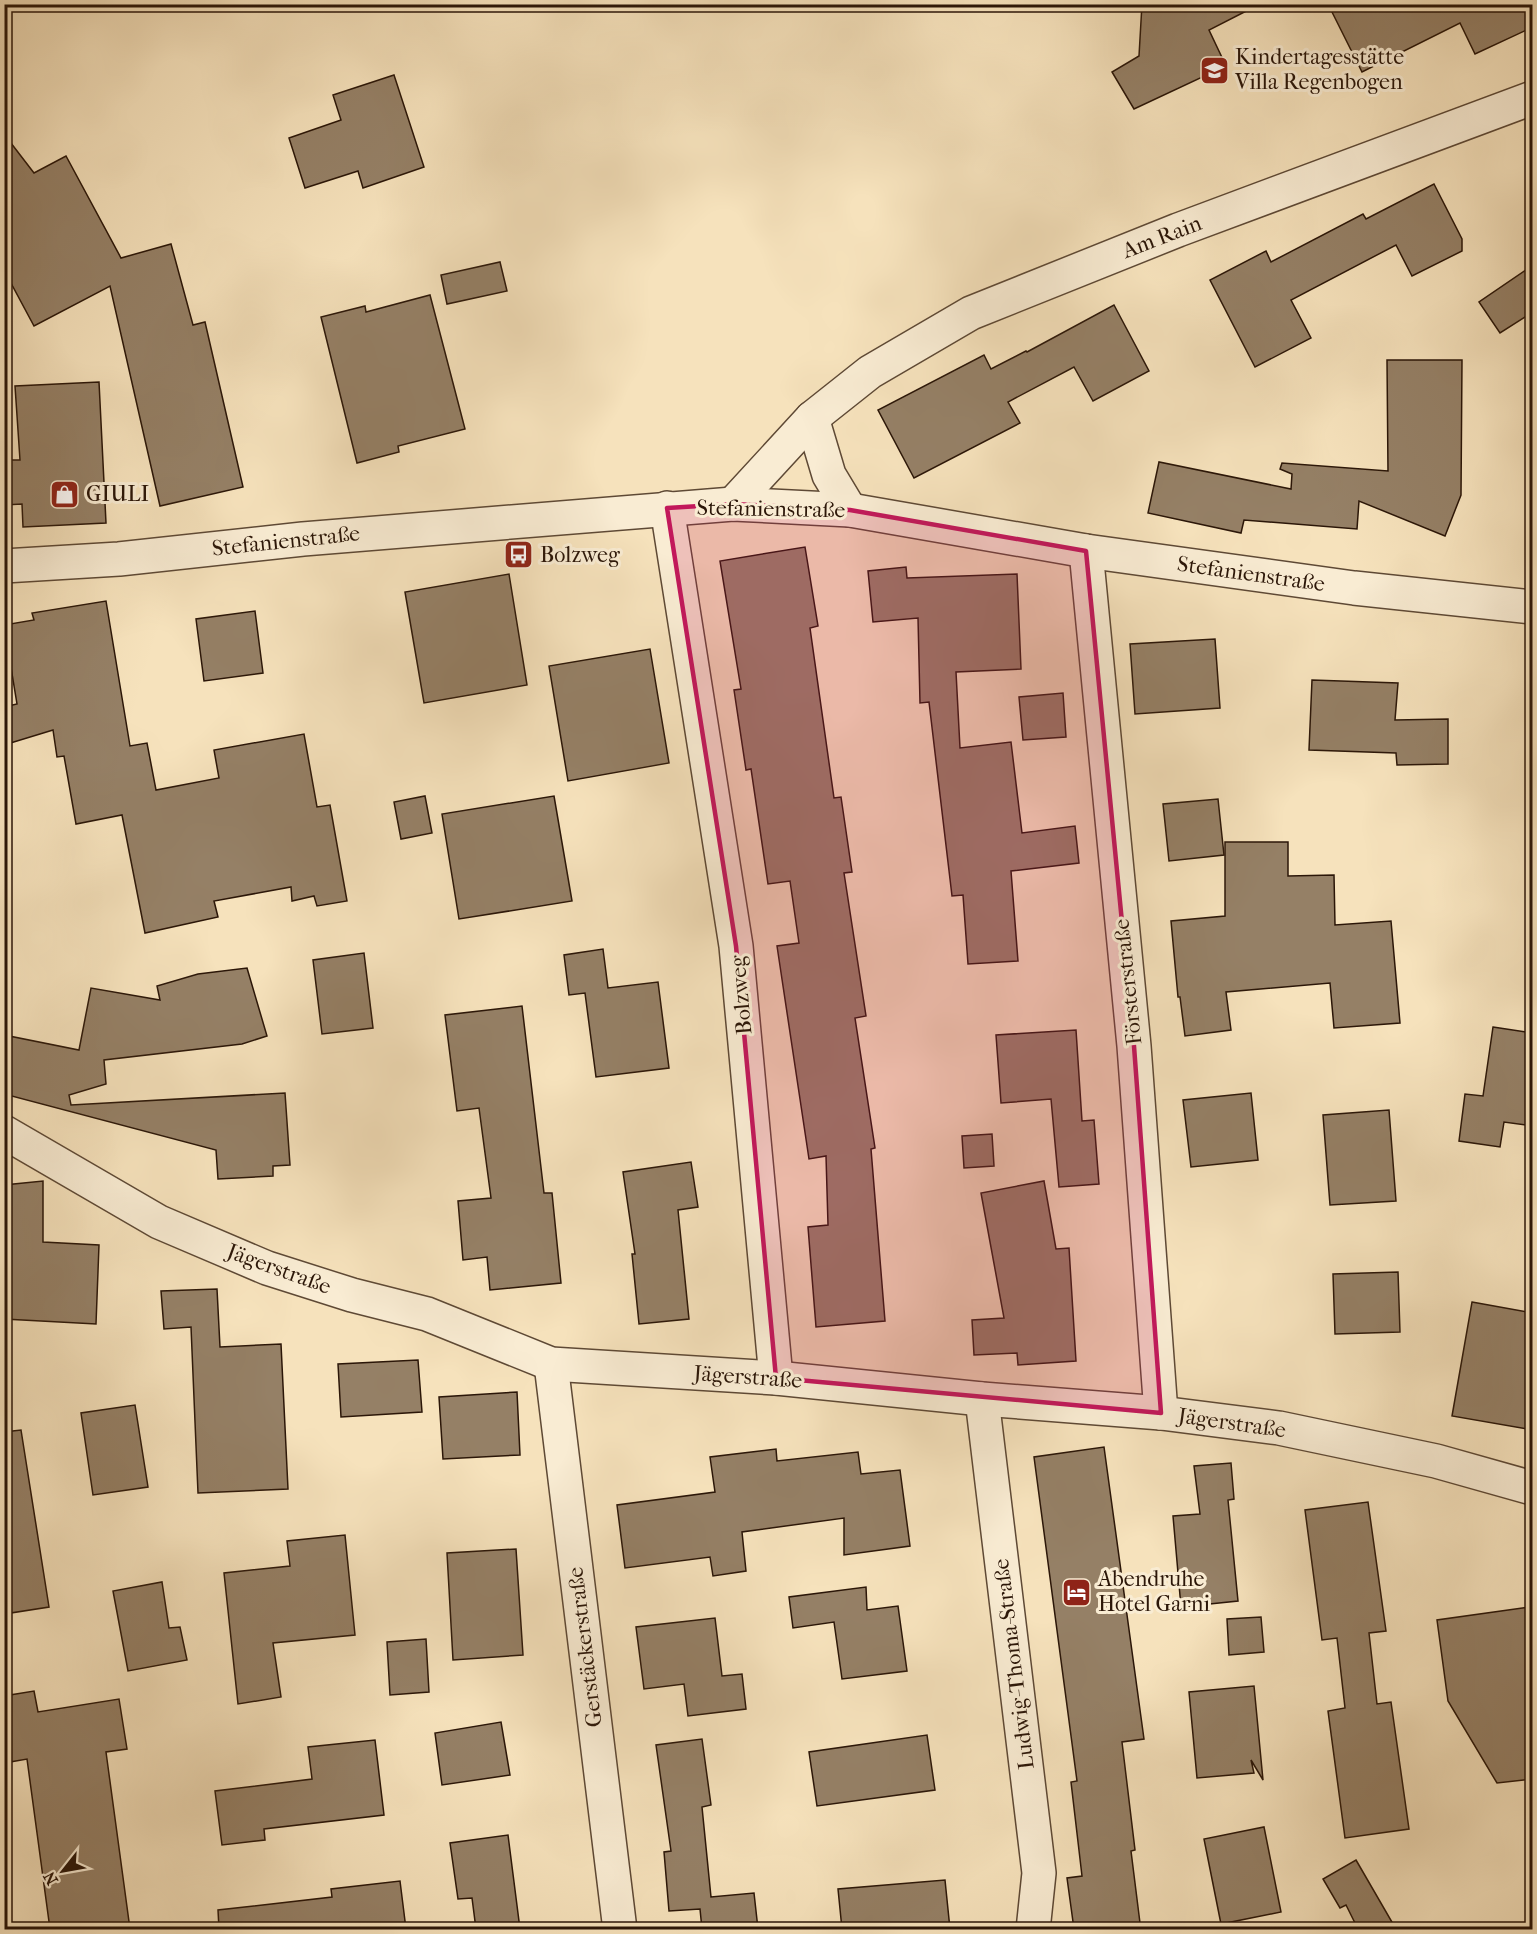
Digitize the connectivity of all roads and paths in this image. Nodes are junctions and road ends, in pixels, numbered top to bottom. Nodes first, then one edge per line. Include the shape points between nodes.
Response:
1 (1533, 98) edge
2 (812, 418) junction
3 (733, 504) junction
4 (667, 508) junction
5 (850, 510) junction
6 (1086, 551) junction
7 (4, 566) edge
8 (1533, 606) edge
9 (4, 1132) edge
10 (551, 1364) junction
11 (776, 1378) junction
12 (982, 1399) junction
13 (1161, 1413) junction
14 (1533, 1488) edge
15 (620, 1929) edge
16 (1033, 1929) edge

1 - 2 street, Am Rain via 1178,230 971,313 870,372
2 - 3 street, Am Rain
2 - 5 street via 829,475
3 - 4 street, Stefanienstraße
3 - 5 street, Stefanienstraße
4 - 7 street, Stefanienstraße via 119,559
4 - 11 street, Bolzweg via 736,946
5 - 6 street, Stefanienstraße
6 - 8 street, Stefanienstraße via 1354,588
6 - 13 street, Försterstraße via 1134,1047
9 - 10 street, Jägerstraße via 159,1222 267,1268 427,1314
10 - 11 street, Jägerstraße
10 - 15 street, Gerstäckerstraße
11 - 12 street, Jägerstraße
12 - 13 street, Jägerstraße
12 - 16 street, Ludwig-Thoma-Straße via 1039,1873
13 - 14 street, Jägerstraße via 1279,1428 1436,1461

